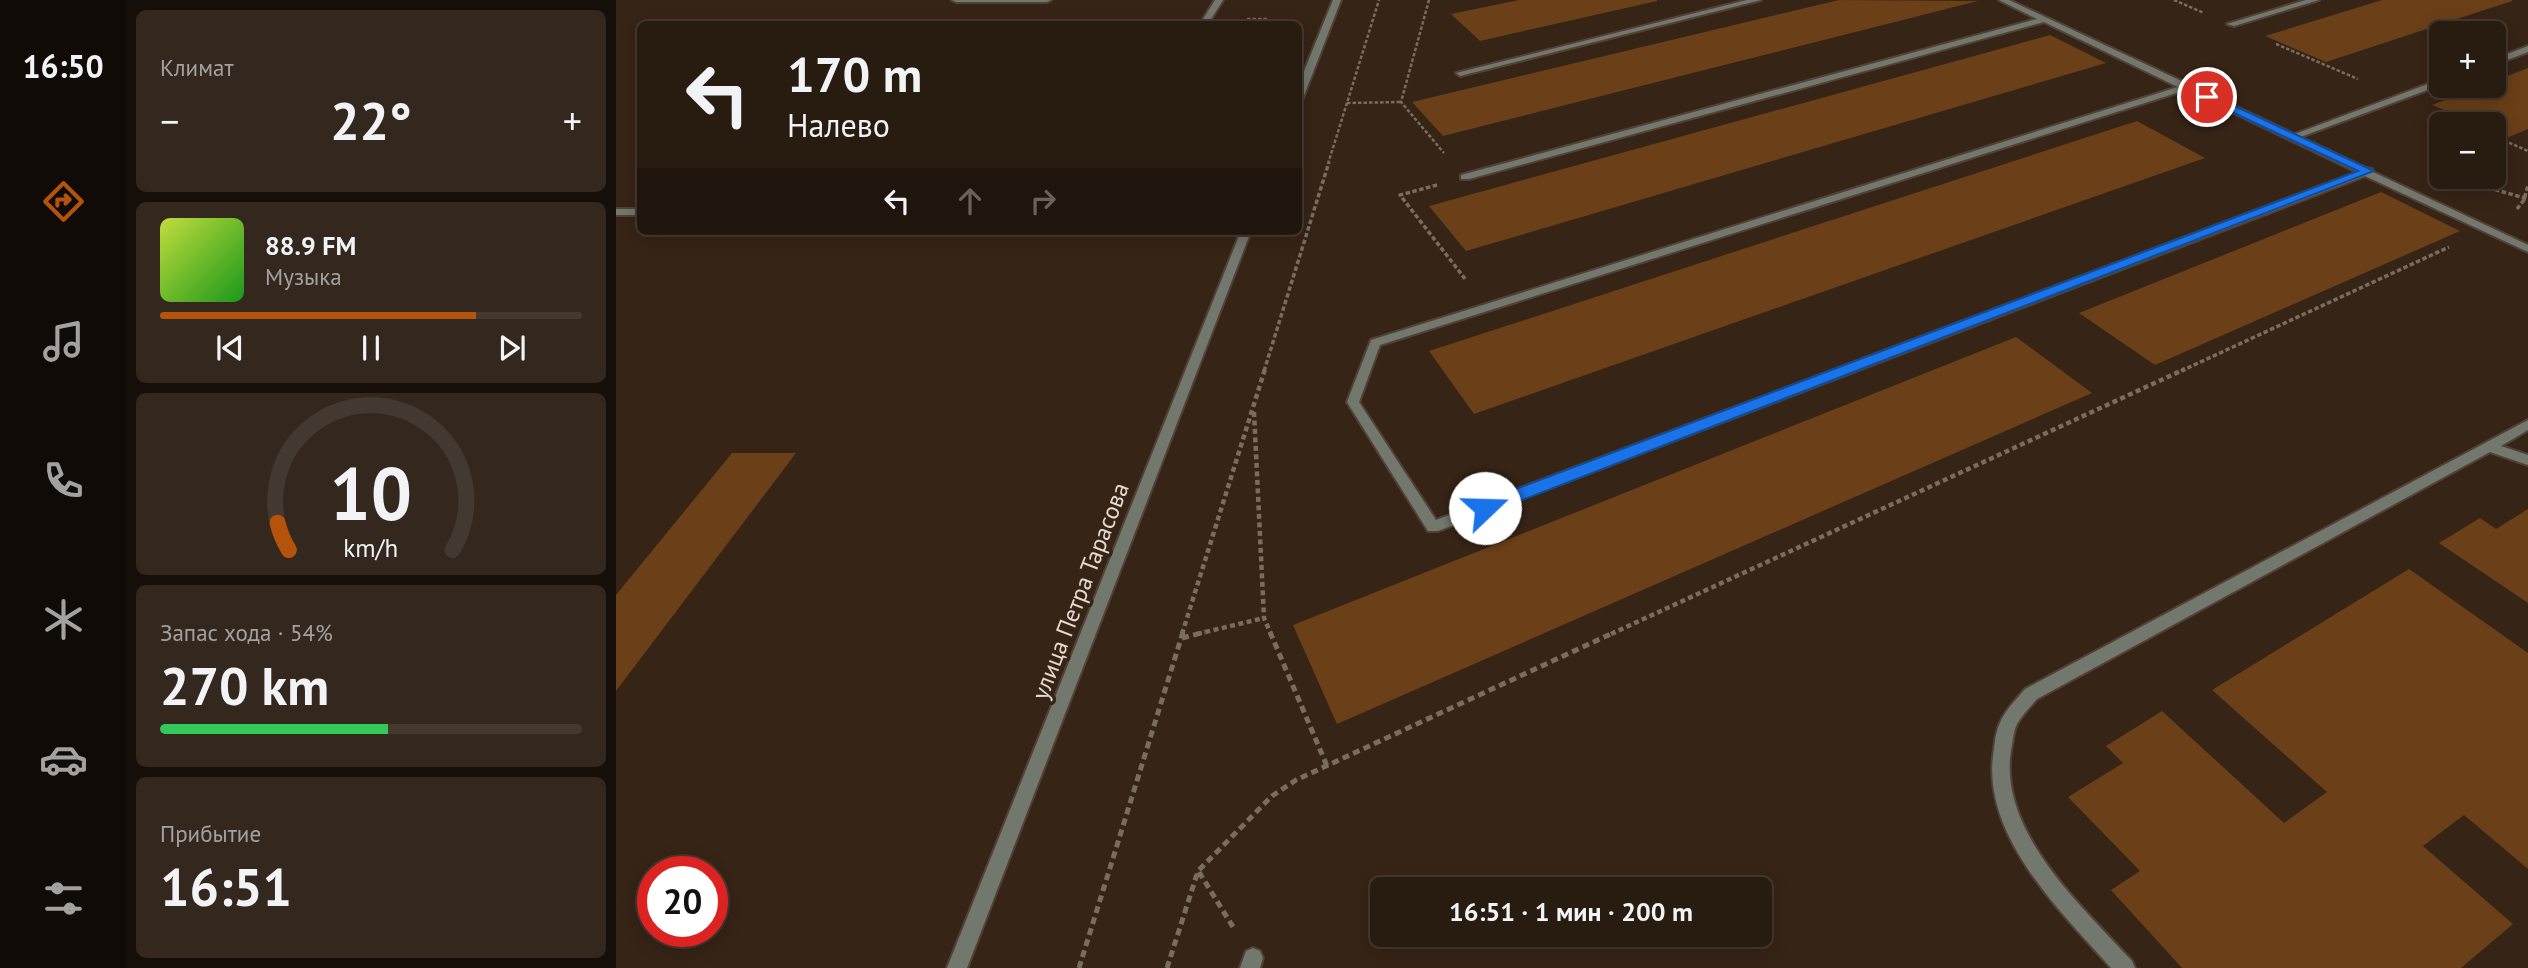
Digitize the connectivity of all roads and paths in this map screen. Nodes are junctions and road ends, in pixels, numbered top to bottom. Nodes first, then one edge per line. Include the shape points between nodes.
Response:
1 (956, 0) edge
2 (1047, 0) edge
3 (1219, 0) edge
4 (1337, 0) edge
5 (1379, 0) edge
6 (1429, 0) edge
7 (1757, 0) edge
8 (2003, 0) edge
9 (2174, 0) edge
10 (2315, 0) edge
11 (2043, 20) junction
12 (1206, 21) edge
13 (2231, 24) junction
14 (2528, 49) edge
15 (2506, 57) edge
16 (1460, 73) dead end
17 (2429, 86) edge
18 (2186, 87) junction
19 (1302, 88) edge
20 (2400, 97) junction
21 (1347, 103) junction
22 (1401, 103) junction
23 (2436, 112) edge
24 (2292, 137) junction
25 (2506, 141) edge
26 (2528, 151) edge
27 (2368, 171) junction
28 (1465, 177) junction
29 (2494, 189) edge
30 (2528, 199) edge
31 (616, 212) edge
32 (637, 212) edge
33 (2487, 229) junction
34 (1244, 235) edge
35 (2528, 249) edge
36 (1488, 308) junction
37 (1254, 407) junction
38 (2528, 424) edge
39 (2489, 447) junction
40 (2528, 460) edge
41 (1264, 618) junction
42 (1182, 638) junction
43 (1326, 766) junction
44 (1198, 871) junction
45 (1252, 963) edge
46 (957, 968) edge
47 (1079, 968) edge
48 (1167, 968) edge
49 (2125, 968) edge

1 - 2 street
3 - 12 street
4 - 19 street
5 - 21 path
6 - 22 path
7 - 16 street
8 - 11 street
9 - 13 path
10 - 13 street
11 - 18 street
11 - 28 street
13 - 20 path
14 - 15 street
17 - 20 street
18 - 24 street
18 - 36 street
20 - 23 path
20 - 24 street
21 - 22 path
21 - 37 path
22 - 28 path
24 - 27 street
25 - 26 path
27 - 33 street
27 - 36 street via 1433,527 1353,402 1376,344
28 - 36 path via 1400,195
29 - 30 path
31 - 32 street
33 - 35 street
33 - 43 path
34 - 46 street, улица Петра Тарасова
37 - 41 path
37 - 42 path
38 - 39 street
39 - 40 street
39 - 49 street via 2031,694 2006,727 1999,771 2007,812 2036,865
41 - 42 path
41 - 43 path
42 - 47 path
43 - 44 path via 1272,796
44 - 45 path
44 - 48 path

